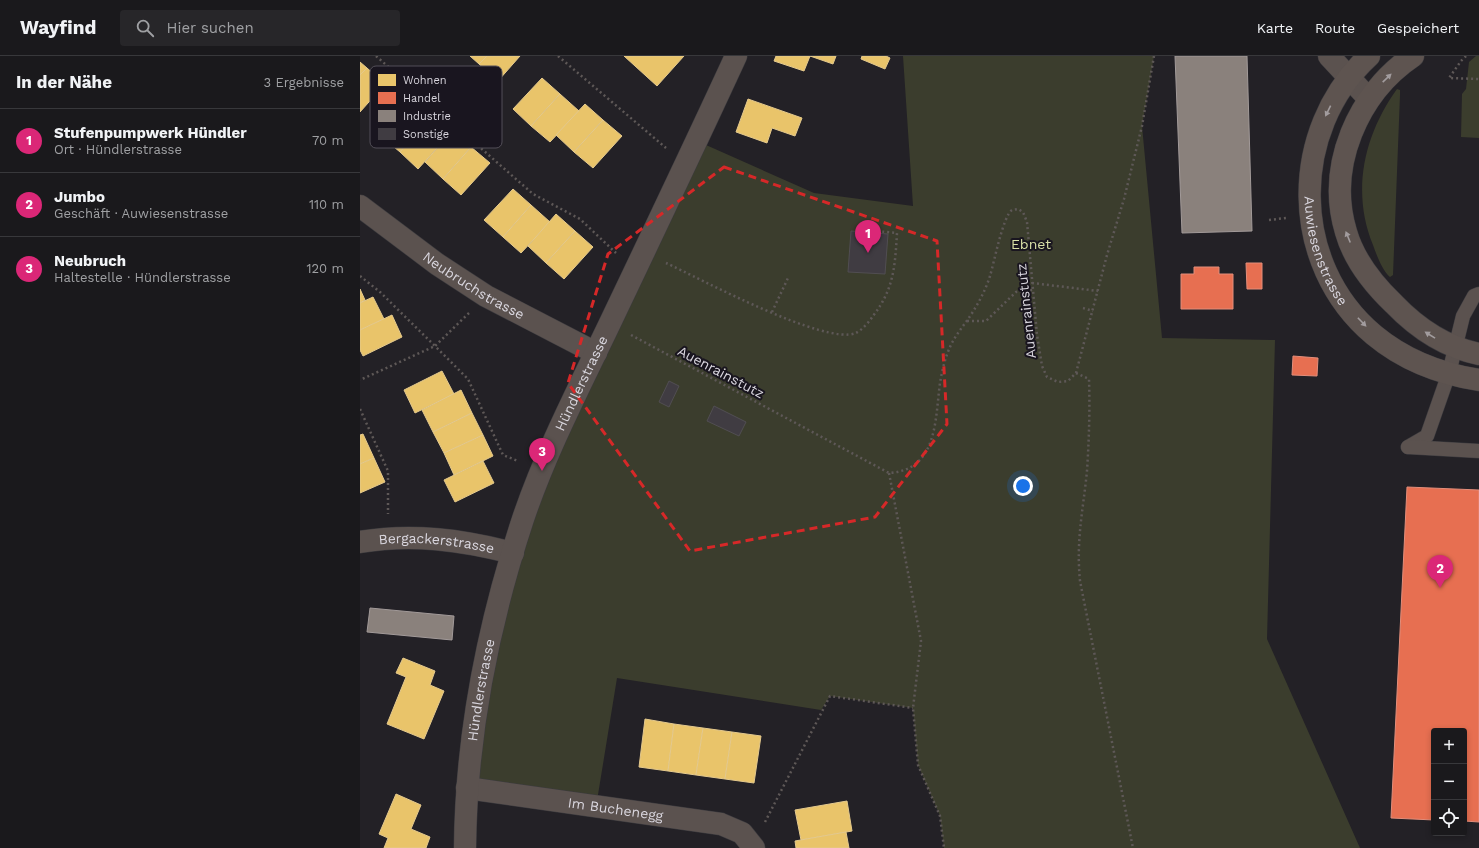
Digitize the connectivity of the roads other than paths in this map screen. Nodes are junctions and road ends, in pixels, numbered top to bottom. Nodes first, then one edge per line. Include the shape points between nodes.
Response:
1 (736, 56) edge
2 (1329, 56) edge
3 (1369, 56) edge
4 (1413, 56) edge
5 (1349, 78) junction
6 (1369, 99) junction
7 (360, 206) edge
8 (1479, 294) edge
9 (1456, 348) junction
10 (596, 353) junction
11 (1479, 354) edge
12 (1449, 374) junction
13 (1479, 380) edge
14 (1479, 451) edge
15 (360, 542) edge
16 (513, 553) junction
17 (467, 788) junction
18 (753, 847) edge
19 (465, 848) edge

1 - 10 street, Hündlerstrasse
2 - 5 street
3 - 5 main road, Auwiesenstrasse
6 -> 4 main road, Auwiesenstrasse via 1394,70
5 - 6 street
5 -> 12 main road, Auwiesenstrasse via 1327,112 1312,155 1309,200 1315,242 1322,263 1336,289 1359,320 1374,335 1410,359
9 -> 6 main road, Auwiesenstrasse via 1419,328 1383,294 1363,267 1346,232 1340,199 1343,161 1355,124
7 - 10 street, Neubruchstrasse via 437,264 486,296
8 - 9 lane via 1474,296 1462,316
9 - 11 main road, Auwiesenstrasse
9 - 12 lane
10 - 16 street, Hündlerstrasse via 550,453 524,517
12 - 13 main road, Auwiesenstrasse
12 - 14 lane via 1427,436 1408,447
15 - 16 street, Bergackerstrasse via 388,538 432,538
16 - 17 street, Hündlerstrasse via 504,580 482,675
17 - 18 street, Im Buchenegg via 721,824 742,833
17 - 19 street, Hündlerstrasse

